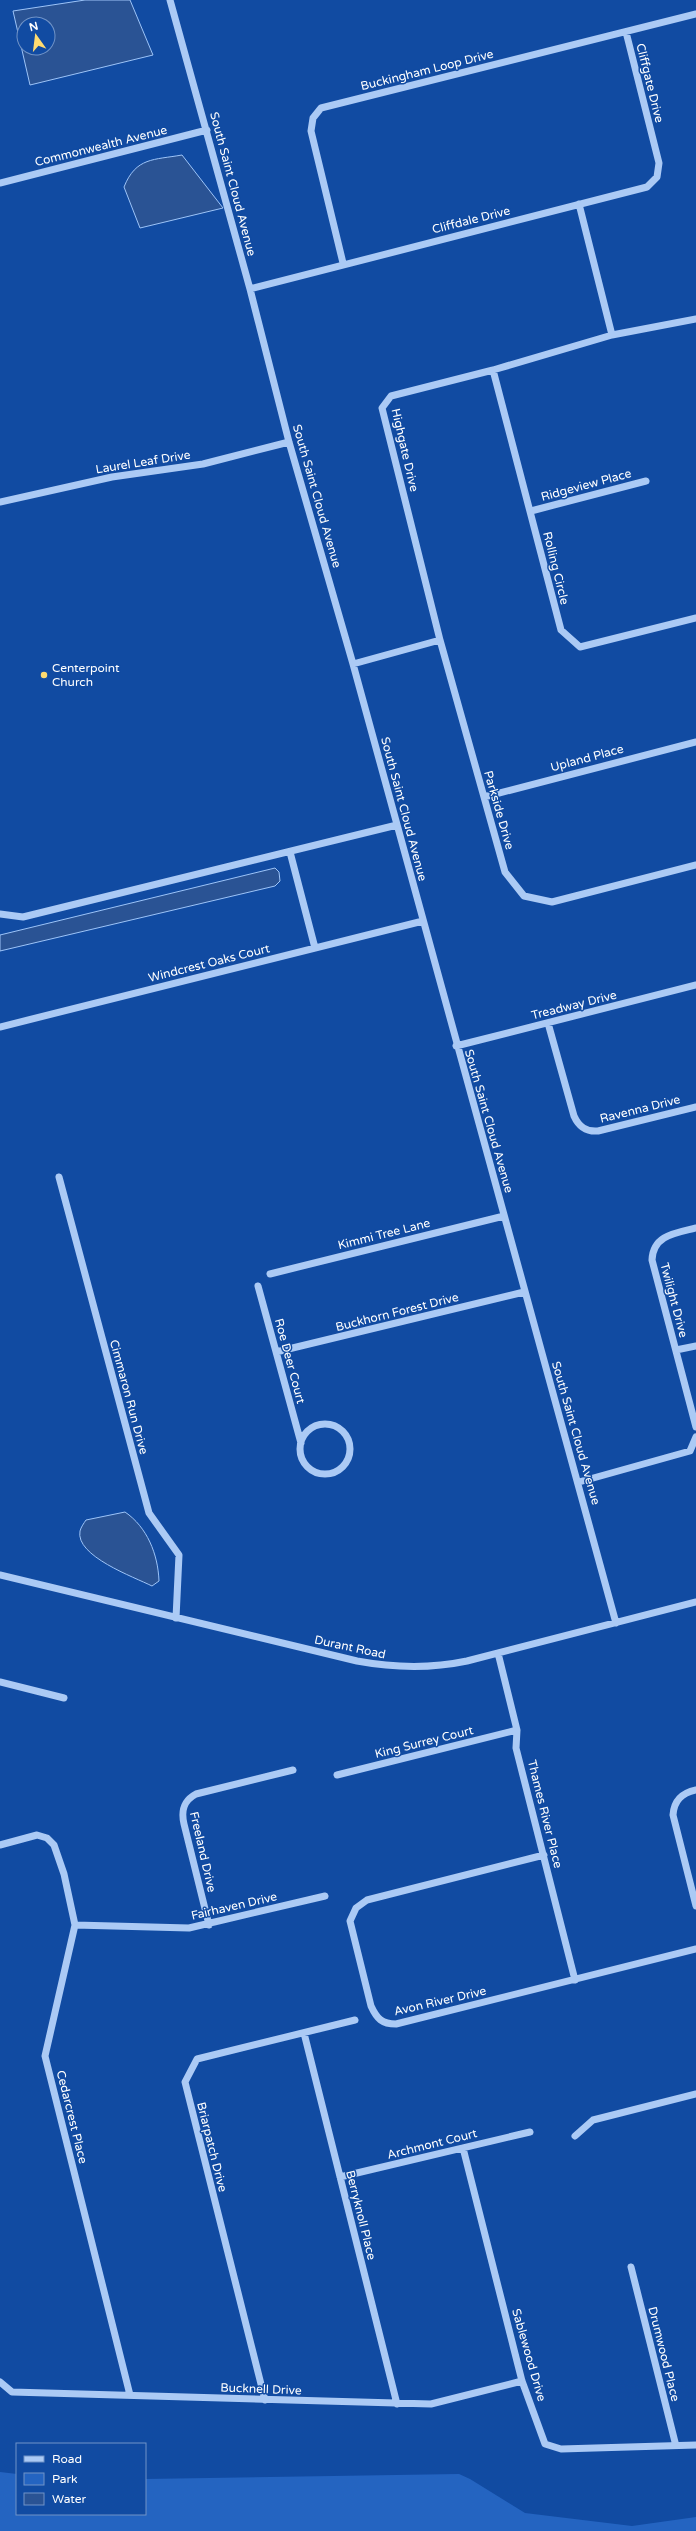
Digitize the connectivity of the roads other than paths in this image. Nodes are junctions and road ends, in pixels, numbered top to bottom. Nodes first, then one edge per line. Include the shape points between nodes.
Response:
1 (170, 0) edge
2 (696, 14) edge
3 (626, 32) junction
4 (207, 130) junction
5 (653, 140) joint
6 (0, 183) edge
7 (579, 204) junction
8 (343, 263) junction
9 (250, 289) junction
10 (696, 319) edge
11 (612, 335) junction
12 (494, 370) junction
13 (289, 442) junction
14 (646, 481) dead end
15 (0, 502) edge
16 (531, 511) junction
17 (696, 618) edge
18 (440, 640) junction
19 (353, 664) junction
20 (696, 742) edge
21 (484, 797) junction
22 (397, 825) junction
23 (290, 852) junction
24 (696, 865) edge
25 (0, 914) edge
26 (423, 921) junction
27 (315, 948) junction
28 (696, 985) edge
29 (548, 1023) junction
30 (0, 1026) edge
31 (456, 1046) junction
32 (696, 1106) edge
33 (59, 1177) dead end
34 (504, 1216) junction
35 (696, 1228) edge
36 (270, 1274) dead end
37 (258, 1286) dead end
38 (524, 1292) junction
39 (696, 1346) edge
40 (676, 1350) junction
41 (276, 1352) junction
42 (696, 1428) edge
43 (696, 1437) edge
44 (301, 1443) junction
45 (579, 1482) junction
46 (0, 1575) edge
47 (696, 1602) edge
48 (176, 1618) junction
49 (616, 1623) junction
50 (498, 1653) junction
51 (0, 1682) edge
52 (64, 1698) dead end
53 (517, 1730) junction
54 (293, 1770) dead end
55 (337, 1776) dead end
56 (696, 1790) edge
57 (0, 1844) edge
58 (544, 1855) junction
59 (325, 1896) dead end
60 (696, 1906) edge
61 (75, 1925) junction
62 (209, 1925) junction
63 (696, 1949) edge
64 (575, 1980) junction
65 (355, 2020) dead end
66 (304, 2032) junction
67 (696, 2094) edge
68 (530, 2132) dead end
69 (575, 2136) dead end
70 (463, 2148) junction
71 (340, 2178) junction
72 (631, 2267) dead end
73 (522, 2381) junction
74 (0, 2382) edge
75 (130, 2395) junction
76 (265, 2400) junction
77 (397, 2404) junction
78 (696, 2445) edge
79 (676, 2446) junction

1 - 4 street, South Saint Cloud Avenue
2 - 3 street, Buckingham Loop Drive
3 - 5 street, Cliffgate Drive
3 - 8 street, Buckingham Loop Drive via 318,110 312,118 310,131
4 - 6 street, Commonwealth Avenue
4 - 9 street, South Saint Cloud Avenue
5 - 7 street, Cliffdale Drive via 659,170 653,183 639,190
7 - 8 street, Cliffdale Drive
7 - 11 street
8 - 9 street, Cliffdale Drive
9 - 13 street, South Saint Cloud Avenue
10 - 11 street, Highgate Drive
11 - 12 street, Highgate Drive
12 - 16 street, Rolling Circle
12 - 18 street, Highgate Drive via 390,396 382,408
13 - 15 street, Laurel Leaf Drive via 203,464 112,477
13 - 19 street, South Saint Cloud Avenue
14 - 16 street, Ridgeview Place
16 - 17 street, Rolling Circle via 561,630 580,647
18 - 19 street
18 - 21 street, Parkside Drive
19 - 22 street, South Saint Cloud Avenue
20 - 21 street, Upland Place
21 - 24 street, Parkside Drive via 505,872 524,896 552,902
22 - 23 street
22 - 26 street, South Saint Cloud Avenue
23 - 25 street via 23,917
23 - 27 street
26 - 27 street, Windcrest Oaks Court
26 - 31 street, South Saint Cloud Avenue
27 - 30 street, Windcrest Oaks Court
28 - 29 street, Treadway Drive
29 - 31 street, Treadway Drive
29 - 32 street, Ravenna Drive via 574,1116 585,1130 598,1131
31 - 34 street, South Saint Cloud Avenue
33 - 48 street, Cimmaron Run Drive via 149,1513 179,1555
34 - 36 street, Kimmi Tree Lane
34 - 38 street, South Saint Cloud Avenue
35 - 40 street, Twilight Drive via 663,1238 654,1246 652,1253 654,1270
37 - 41 street, Roe Deer Court
38 - 41 street, Buckhorn Forest Drive
38 - 45 street, South Saint Cloud Avenue
39 - 40 street
40 - 42 street, Twilight Drive
41 - 44 street, Roe Deer Court
43 - 45 street via 690,1451
44 - 44 street via 300,1455 304,1463 317,1473 334,1473 341,1468 349,1454 347,1439 337,1427 329,1425 314,1427 307,1432
45 - 49 street, South Saint Cloud Avenue
46 - 48 street, Durant Road
47 - 49 street, Durant Road
48 - 50 street, Durant Road via 357,1661 403,1668 450,1664
49 - 50 street, Durant Road
50 - 53 street, Thames River Place
51 - 52 street
53 - 55 street, King Surrey Court
53 - 58 street, Thames River Place via 516,1748
54 - 62 street, Freeland Drive via 196,1794 185,1804 182,1812 184,1824
56 - 60 street via 678,1798 673,1815
57 - 61 street, Cedarcrest Place via 37,1835 47,1838 54,1845 64,1874
58 - 64 street, Thames River Place
58 - 64 street, Avon River Drive via 367,1900 356,1908 350,1921 371,2006 377,2018 385,2024 396,2024
59 - 62 street, Fairhaven Drive
61 - 62 street, Fairhaven Drive via 189,1928
61 - 75 street, Cedarcrest Place via 45,2056
63 - 64 street, Avon River Drive
65 - 66 street, Briarpatch Drive
66 - 71 street, Berryknoll Place
66 - 76 street, Briarpatch Drive via 197,2060 185,2082
67 - 69 street via 593,2120
68 - 70 street, Archmont Court
70 - 71 street, Archmont Court
70 - 73 street, Sablewood Drive
71 - 77 street, Berryknoll Place
72 - 79 street, Drumwood Place
73 - 77 street, Bucknell Drive via 431,2404
73 - 79 street, Sablewood Drive via 545,2444 561,2450
74 - 75 street, Bucknell Drive via 12,2392
75 - 76 street, Bucknell Drive
76 - 77 street, Bucknell Drive
78 - 79 street, Sablewood Drive

